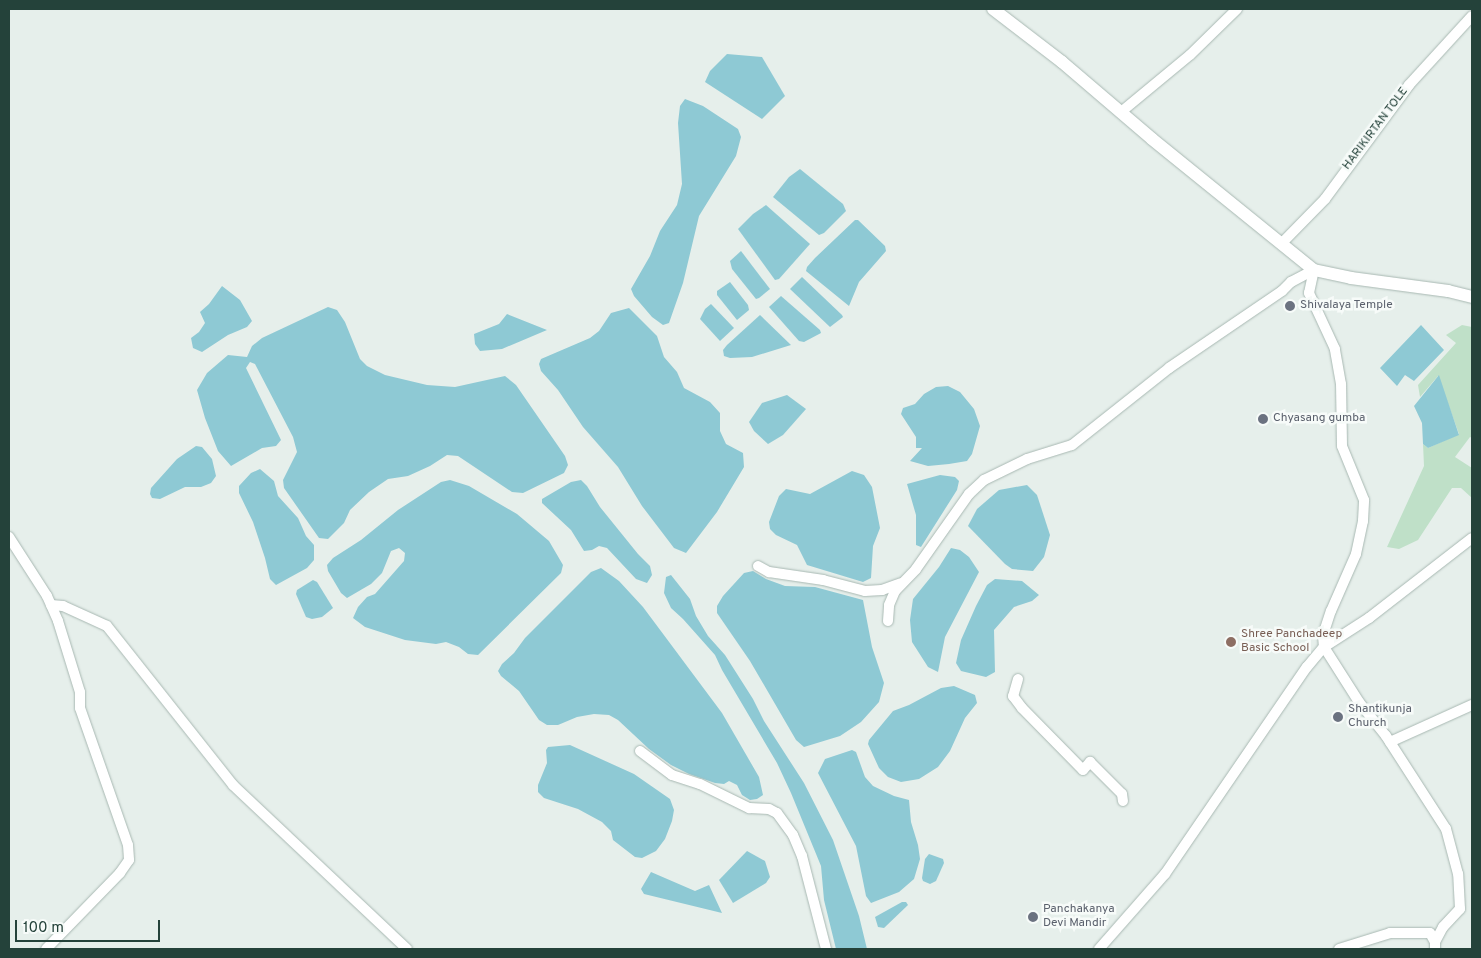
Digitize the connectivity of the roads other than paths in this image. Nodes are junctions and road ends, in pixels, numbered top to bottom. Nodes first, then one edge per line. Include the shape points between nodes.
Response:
1 (993, 9) edge
2 (1237, 9) edge
3 (1472, 16) edge
4 (1121, 112) junction
5 (1281, 244) junction
6 (1314, 270) junction
7 (1472, 297) edge
8 (9, 538) edge
9 (1472, 538) edge
10 (758, 566) dead end
11 (904, 582) junction
12 (51, 605) junction
13 (888, 621) dead end
14 (1324, 647) junction
15 (1018, 679) dead end
16 (1472, 704) edge
17 (1390, 742) junction
18 (640, 751) dead end
19 (1123, 801) dead end
20 (1435, 945) edge
21 (46, 949) edge
22 (407, 949) edge
23 (826, 949) edge
24 (1099, 949) edge
25 (1339, 949) edge

1 - 4 street
2 - 4 street via 1190,55
3 - 5 street, HARIKIRTAN TOLE via 1409,85 1324,199
4 - 5 street
5 - 6 street
6 - 7 street
6 - 11 street via 1291,282 1169,368 1072,445 1027,459 984,480 969,494
6 - 14 street via 1308,293 1335,349 1341,384 1342,446 1364,500 1364,521 1356,554 1323,634
8 - 12 street
9 - 14 street via 1369,618
10 - 11 street via 769,572 823,580 865,591 882,590
11 - 13 street via 889,605
12 - 21 street via 69,651 80,692 80,708 128,845 129,860 107,888
12 - 22 street via 63,606 107,626 233,786
14 - 17 street via 1359,702
14 - 24 street via 1165,874
15 - 19 street via 1013,696 1022,708 1082,770 1090,762 1122,794
16 - 17 street
17 - 20 street via 1446,829 1458,874 1460,909 1443,927
18 - 23 street via 672,775 700,784 749,808 769,809 777,813 793,835 802,856
20 - 25 street via 1430,933 1390,933

